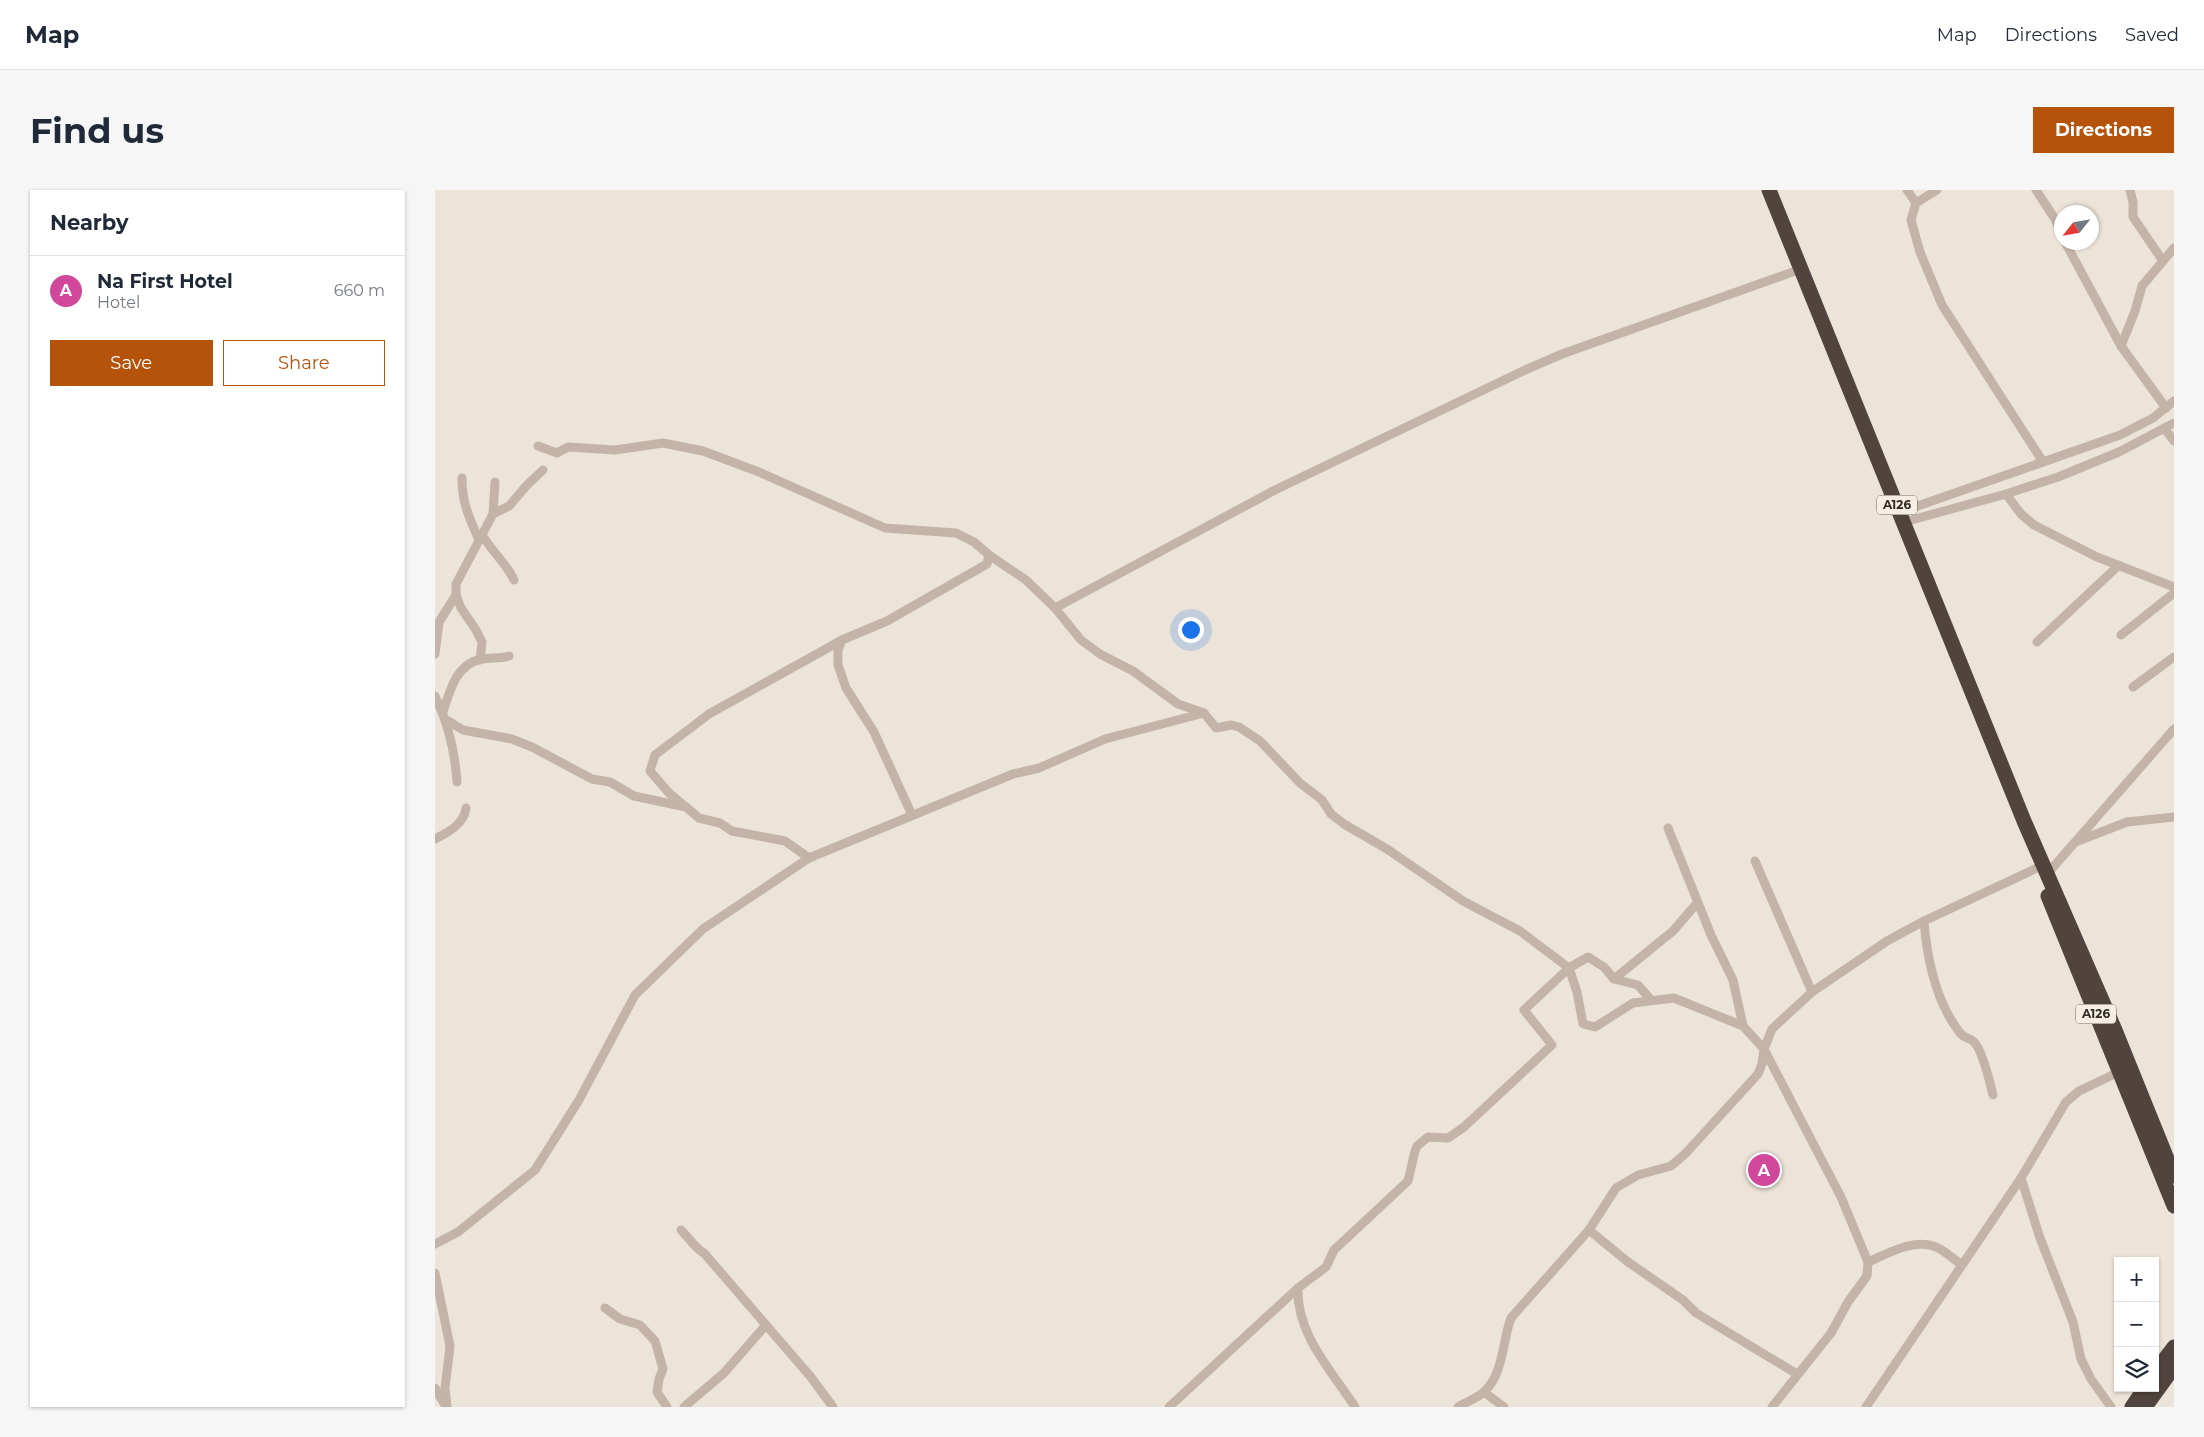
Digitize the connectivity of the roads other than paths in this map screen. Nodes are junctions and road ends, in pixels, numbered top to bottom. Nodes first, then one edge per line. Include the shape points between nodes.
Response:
1 (1769, 190) edge
2 (1907, 190) edge
3 (1937, 190) edge
4 (2036, 190) edge
5 (2130, 190) edge
6 (1917, 203) junction
7 (2054, 217) edge
8 (2174, 248) edge
9 (2069, 250) edge
10 (2163, 261) junction
11 (1801, 269) junction
12 (2121, 346) junction
13 (2174, 401) edge
14 (2166, 408) junction
15 (2174, 423) edge
16 (2164, 428) junction
17 (2174, 440) edge
18 (537, 446) dead end
19 (2043, 462) junction
20 (543, 470) dead end
21 (462, 478) dead end
22 (495, 482) dead end
23 (2006, 494) junction
24 (493, 514) junction
25 (1903, 519) junction
26 (479, 540) junction
27 (989, 555) junction
28 (2119, 565) junction
29 (514, 580) dead end
30 (2174, 587) edge
31 (2174, 593) edge
32 (456, 596) junction
33 (1055, 608) junction
34 (2121, 635) dead end
35 (842, 640) junction
36 (2037, 642) dead end
37 (435, 654) edge
38 (509, 656) dead end
39 (2174, 657) edge
40 (480, 660) junction
41 (2133, 688) dead end
42 (435, 696) edge
43 (1205, 714) junction
44 (444, 716) junction
45 (2174, 729) edge
46 (457, 782) dead end
47 (686, 807) junction
48 (466, 808) dead end
49 (912, 815) junction
50 (2174, 817) edge
51 (1668, 828) dead end
52 (435, 839) edge
53 (2075, 842) junction
54 (809, 858) junction
55 (1755, 861) dead end
56 (2042, 871) junction
57 (1697, 903) junction
58 (1924, 921) junction
59 (1569, 968) junction
60 (1614, 979) junction
61 (1811, 992) junction
62 (1651, 1000) junction
63 (1743, 1026) junction
64 (1764, 1049) junction
65 (2121, 1071) junction
66 (1993, 1095) dead end
67 (2174, 1173) edge
68 (2021, 1178) junction
69 (2174, 1206) edge
70 (681, 1230) dead end
71 (1589, 1230) junction
72 (435, 1244) edge
73 (1868, 1262) junction
74 (1961, 1264) junction
75 (435, 1273) edge
76 (1298, 1288) junction
77 (605, 1308) dead end
78 (766, 1325) junction
79 (2174, 1347) edge
80 (2159, 1367) edge
81 (2174, 1367) edge
82 (1797, 1374) junction
83 (435, 1388) edge
84 (1485, 1392) junction
85 (2142, 1392) edge
86 (447, 1407) edge
87 (667, 1407) edge
88 (684, 1407) edge
89 (833, 1407) edge
90 (1169, 1407) edge
91 (1355, 1407) edge
92 (1458, 1407) edge
93 (1504, 1407) edge
94 (1771, 1407) edge
95 (1866, 1407) edge
96 (2111, 1407) edge
97 (2132, 1407) edge
98 (2145, 1407) edge

1 - 11 highway, A126
2 - 6 street
3 - 6 street
4 - 7 street
5 - 10 street via 2133,217
6 - 19 street via 1911,220 1920,252 1942,305
8 - 10 street
9 - 12 street
10 - 12 street via 2142,286
11 - 25 highway, A126
11 - 33 street via 1525,370 1275,490
12 - 14 street
13 - 14 street
14 - 19 street via 2119,435
15 - 16 street
16 - 17 street
16 - 23 street via 2119,452
18 - 27 street via 557,452 569,447 615,450 663,443 703,451 885,528 956,533 975,542
19 - 25 street via 1912,508
20 - 24 street via 509,506
21 - 26 street via 465,508
22 - 24 street
23 - 25 street
23 - 28 street via 2021,514 2035,525
24 - 26 street
25 - 56 highway, A126
26 - 29 street via 485,540 506,564
26 - 32 street via 456,584
27 - 33 street via 1025,580
27 - 35 street via 987,564 937,594 887,621
28 - 30 street
28 - 36 street
31 - 34 street
32 - 37 street via 439,622
32 - 40 street via 482,642
33 - 43 street via 1087,645 1133,671 1178,704
35 - 47 street via 719,707 655,755 650,771
35 - 49 street via 837,664 846,688 874,732
38 - 40 street
39 - 41 street
40 - 44 street via 465,667 456,678
42 - 44 street
43 - 49 street via 1105,739 1039,768 1013,774
43 - 59 street via 1216,728 1239,727 1260,741 1344,824 1463,901 1520,931
44 - 46 street via 456,761
44 - 47 street via 463,730 512,739 532,747 592,779 610,782 634,796
45 - 53 street
47 - 54 street via 699,818 720,823 732,831 785,841
48 - 52 street via 465,818
49 - 54 street
50 - 53 street via 2127,822
51 - 57 street
53 - 56 street
54 - 72 street via 703,929 635,995 579,1100 535,1170 458,1232
55 - 61 street
56 - 58 street
56 - 65 highway, A126 via 2066,943
56 - 67 highway, A126 via 2131,1068
57 - 60 street via 1673,931
57 - 63 street via 1733,980
58 - 61 street via 1887,941
58 - 66 street via 1929,963 1943,1002 1960,1033 1973,1041 1978,1050
59 - 60 street via 1588,957
59 - 62 street via 1583,1024 1595,1027 1633,1003
59 - 76 street via 1525,1010 1551,1045 1464,1127 1448,1138 1428,1137 1417,1146 1409,1181 1334,1250 1326,1267
60 - 62 street via 1638,985
61 - 64 street via 1772,1029
62 - 63 street via 1674,998
63 - 64 street
64 - 71 street via 1758,1074 1685,1154 1671,1166 1638,1175 1616,1188
64 - 73 street via 1841,1197
65 - 68 street via 2079,1090 2066,1102
65 - 69 highway, A126
68 - 74 street
68 - 96 street via 2040,1238 2073,1322 2081,1359
70 - 78 street
71 - 82 street via 1696,1312
71 - 84 street via 1511,1318 1504,1336 1500,1367
73 - 74 street via 1901,1248 1919,1245 1935,1246
73 - 82 street via 1867,1276 1831,1333
74 - 95 street
75 - 86 street via 450,1346 445,1388
76 - 90 street
76 - 91 street via 1297,1304 1319,1356
77 - 87 street via 619,1319 640,1325 655,1341 663,1369 657,1392
78 - 88 street via 729,1368
78 - 89 street
79 - 80 highway
81 - 98 highway
82 - 94 street
83 - 86 street
84 - 92 street
84 - 93 street
85 - 97 highway

